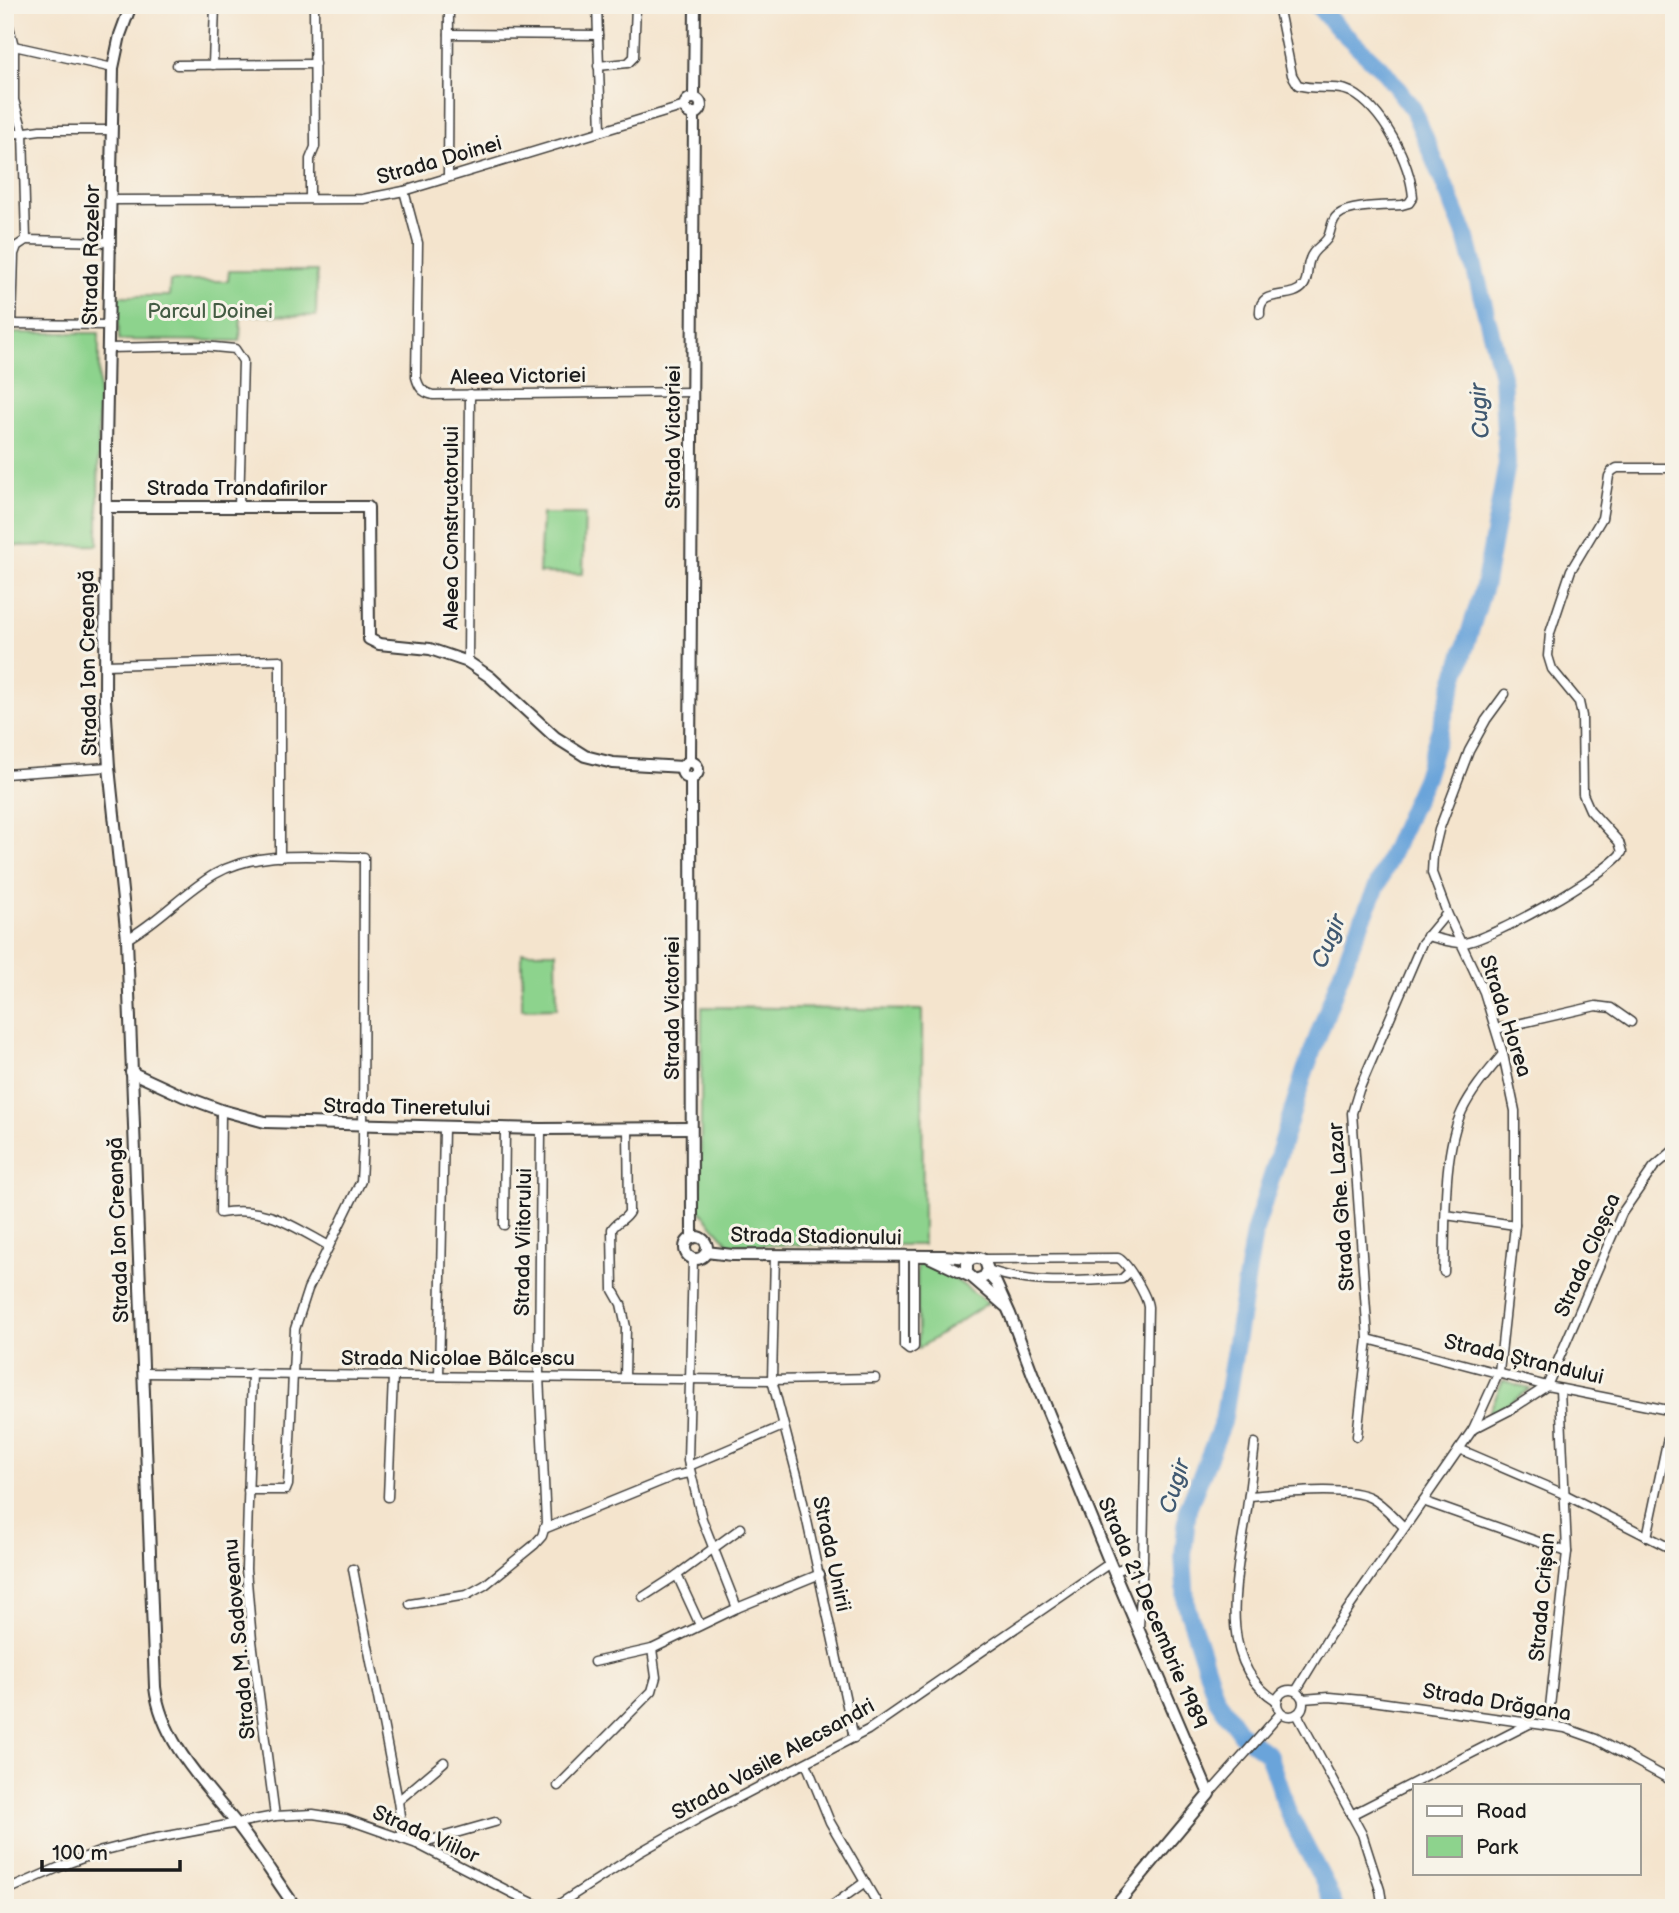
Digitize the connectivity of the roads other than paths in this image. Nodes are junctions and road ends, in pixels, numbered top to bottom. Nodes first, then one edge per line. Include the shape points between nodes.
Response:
1 (7, 5) edge
2 (131, 5) edge
3 (215, 5) edge
4 (314, 5) edge
5 (449, 5) edge
6 (597, 5) edge
7 (636, 5) edge
8 (695, 5) edge
9 (1278, 5) edge
10 (6, 11) edge
11 (449, 34) junction
12 (598, 35) junction
13 (14, 46) junction
14 (315, 64) junction
15 (177, 65) dead end
16 (213, 65) junction
17 (598, 66) junction
18 (113, 68) junction
19 (690, 110) junction
20 (112, 130) junction
21 (23, 131) junction
22 (601, 131) junction
23 (5, 135) edge
24 (448, 176) junction
25 (404, 191) junction
26 (310, 198) junction
27 (111, 200) junction
28 (26, 240) junction
29 (111, 242) junction
30 (1260, 314) dead end
31 (9, 324) edge
32 (108, 325) junction
33 (108, 348) junction
34 (693, 392) junction
35 (470, 394) junction
36 (1674, 468) edge
37 (106, 507) junction
38 (239, 507) junction
39 (468, 662) junction
40 (105, 665) junction
41 (1505, 694) dead end
42 (687, 764) junction
43 (109, 767) junction
44 (5, 774) edge
45 (280, 857) junction
46 (1447, 913) junction
47 (1427, 936) junction
48 (127, 939) junction
49 (1462, 943) junction
50 (1631, 1022) dead end
51 (1496, 1029) junction
52 (1503, 1054) junction
53 (131, 1072) junction
54 (221, 1110) junction
55 (363, 1126) junction
56 (444, 1128) junction
57 (691, 1128) junction
58 (505, 1129) junction
59 (541, 1129) junction
60 (628, 1129) junction
61 (1674, 1150) edge
62 (1446, 1215) junction
63 (504, 1225) dead end
64 (1515, 1225) junction
65 (692, 1238) junction
66 (329, 1246) junction
67 (706, 1252) junction
68 (775, 1255) junction
69 (909, 1256) junction
70 (926, 1256) junction
71 (693, 1259) junction
72 (978, 1259) junction
73 (987, 1271) junction
74 (1129, 1272) junction
75 (1444, 1272) dead end
76 (972, 1278) junction
77 (1007, 1309) junction
78 (1368, 1339) junction
79 (1499, 1372) junction
80 (143, 1373) junction
81 (251, 1374) junction
82 (292, 1374) junction
83 (439, 1376) junction
84 (393, 1377) junction
85 (539, 1377) junction
86 (625, 1377) junction
87 (689, 1378) junction
88 (875, 1378) dead end
89 (772, 1380) junction
90 (1547, 1386) junction
91 (1560, 1389) junction
92 (1673, 1410) edge
93 (783, 1426) junction
94 (1473, 1429) junction
95 (1357, 1436) dead end
96 (1255, 1443) dead end
97 (1459, 1450) junction
98 (690, 1470) junction
99 (247, 1490) junction
100 (1564, 1494) junction
101 (1249, 1496) junction
102 (388, 1497) dead end
103 (1423, 1501) junction
104 (545, 1526) junction
105 (1404, 1527) junction
106 (741, 1528) dead end
107 (1647, 1536) junction
108 (713, 1548) junction
109 (1674, 1550) edge
110 (1567, 1552) junction
111 (1143, 1561) junction
112 (1112, 1567) junction
113 (353, 1569) dead end
114 (820, 1574) junction
115 (677, 1575) junction
116 (643, 1597) dead end
117 (410, 1604) dead end
118 (737, 1608) junction
119 (700, 1625) junction
120 (1139, 1627) junction
121 (652, 1649) junction
122 (594, 1661) dead end
123 (1296, 1691) junction
124 (1303, 1699) junction
125 (1277, 1701) junction
126 (1281, 1713) junction
127 (1297, 1714) junction
128 (1530, 1723) junction
129 (1548, 1725) junction
130 (854, 1738) junction
131 (444, 1762) dead end
132 (806, 1763) junction
133 (1674, 1782) edge
134 (558, 1786) dead end
135 (1209, 1794) junction
136 (398, 1801) junction
137 (1351, 1815) junction
138 (275, 1816) junction
139 (495, 1822) dead end
140 (236, 1824) junction
141 (403, 1839) junction
142 (417, 1844) junction
143 (865, 1882) junction
144 (5, 1891) edge
145 (296, 1908) edge
146 (544, 1908) edge
147 (553, 1908) edge
148 (829, 1908) edge
149 (880, 1908) edge
150 (1114, 1908) edge
151 (1383, 1908) edge

1 - 10 street
2 - 18 street, Strada Rozelor
3 - 16 street
4 - 14 street
5 - 11 street
6 - 12 street
7 - 17 street via 634,57
8 - 19 street, Strada Victoriei via 694,98 701,106 699,111
9 - 30 street via 1298,85 1351,92 1373,108 1402,159 1413,197 1402,205 1338,214 1325,241 1311,256 1305,284 1265,299
10 - 13 street
11 - 12 street
11 - 24 street
12 - 17 street
13 - 18 street
13 - 21 street via 14,100
14 - 16 street
14 - 26 street
15 - 16 street
17 - 22 street
18 - 20 street, Strada Rozelor
19 - 22 street, Strada Doinei
19 - 34 street, Strada Victoriei
20 - 21 street
20 - 27 street, Strada Rozelor
21 - 23 street
21 - 28 street
22 - 24 street, Strada Doinei
24 - 25 street, Strada Doinei
25 - 26 street, Strada Doinei via 363,199
25 - 35 street, Aleea Victoriei via 418,243 418,385 433,395
26 - 27 street, Strada Doinei
27 - 29 street, Strada Rozelor
28 - 29 street
28 - 31 street via 14,254
29 - 32 street, Strada Rozelor
31 - 32 street
32 - 33 street, Strada Rozelor
33 - 37 street, Strada Rozelor
33 - 38 street via 235,349 243,361
34 - 35 street, Aleea Victoriei
34 - 42 street, Strada Victoriei
35 - 39 street, Aleea Constructorului
36 - 49 street via 1612,471 1602,518 1571,570 1548,648 1552,669 1579,702 1583,794 1622,852 1556,900
37 - 38 street, Strada Trandafirilor
37 - 40 street, Strada Ion Creangă
38 - 39 street, Strada Trandafirilor via 368,507 369,639 379,645 430,649
39 - 42 street via 578,752 613,763
40 - 43 street, Strada Ion Creangă
40 - 45 street via 280,660
41 - 46 street, Strada Horea via 1469,751 1433,855 1432,873
42 - 57 street, Strada Victoriei via 695,764 698,771 691,778
43 - 44 street
43 - 48 street, Strada Ion Creangă
45 - 48 street via 251,860 213,875
45 - 55 street via 365,857
46 - 47 street, Strada Ghe. Lazar
46 - 49 street, Strada Horea
47 - 49 street
47 - 78 street, Strada Ghe. Lazar via 1352,1113
48 - 53 street, Strada Ion Creangă
49 - 51 street, Strada Horea
50 - 51 street via 1611,1008 1596,1006
51 - 52 street, Strada Horea
52 - 62 street via 1466,1102 1456,1126
52 - 64 street, Strada Horea via 1515,1111
53 - 54 street, Strada Tineretului
53 - 80 street, Strada Ion Creangă
54 - 55 street, Strada Tineretului via 265,1122
54 - 66 street via 220,1213 247,1210 271,1215
55 - 56 street, Strada Tineretului
55 - 66 street via 360,1181
56 - 58 street, Strada Tineretului
56 - 83 street
57 - 60 street, Strada Tineretului
57 - 65 street, Strada Victoriei
58 - 59 street, Strada Tineretului
58 - 63 street
59 - 60 street, Strada Tineretului
59 - 85 street, Strada Viitorului
60 - 86 street via 629,1212 612,1229 613,1290 626,1327
61 - 90 street, Strada Cloșca via 1654,1167 1622,1213
62 - 64 street
62 - 75 street
64 - 79 street, Strada Horea
65 - 67 street via 705,1242
65 - 71 street via 685,1249
66 - 82 street via 298,1316
67 - 68 street, Strada Stadionului
67 - 71 street
68 - 69 street, Strada Stadionului
68 - 89 street, Strada Unirii
69 - 69 street via 914,1341 909,1350 904,1346
69 - 70 street, Strada Stadionului
70 - 72 street, Strada Stadionului
70 - 76 street, Strada Stadionului
71 - 87 street
72 - 73 street via 987,1264
72 - 74 street via 1118,1258 1129,1266
72 - 76 street via 966,1266
73 - 74 street via 1034,1280 1122,1279
73 - 76 street via 981,1279
73 - 77 street, Strada 21 Decembrie 1989
74 - 111 street via 1144,1291 1148,1307
76 - 77 street, Strada 21 Decembrie 1989
77 - 112 street, Strada 21 Decembrie 1989
78 - 79 street, Strada Ștrandului
78 - 95 street, Strada Ghe. Lazar
79 - 90 street, Strada Ștrandului
79 - 94 street, Strada Horea
80 - 81 street, Strada Nicolae Bălcescu
80 - 140 street, Strada Ion Creangă via 156,1698 185,1757
81 - 82 street, Strada Nicolae Bălcescu
81 - 99 street, Strada M. Sadoveanu
82 - 84 street, Strada Nicolae Bălcescu
82 - 99 street via 288,1485 286,1490
83 - 84 street, Strada Nicolae Bălcescu
83 - 85 street, Strada Nicolae Bălcescu
84 - 102 street
85 - 86 street, Strada Nicolae Bălcescu
85 - 104 street, Strada Viitorului
86 - 87 street, Strada Nicolae Bălcescu
87 - 89 street, Strada Nicolae Bălcescu
87 - 98 street
88 - 89 street, Strada Nicolae Bălcescu
89 - 93 street, Strada Unirii
90 - 91 street, Strada Ștrandului
90 - 94 street
91 - 92 street, Strada Ștrandului
91 - 100 street, Strada Crișan
92 - 107 street
93 - 98 street
93 - 114 street, Strada Unirii
94 - 97 street, Strada Horea
96 - 101 street
97 - 100 street
97 - 103 street, Strada Horea
98 - 104 street
98 - 108 street
99 - 138 street, Strada M. Sadoveanu via 246,1569
100 - 107 street
100 - 110 street, Strada Crișan
101 - 105 street via 1361,1494 1376,1501
101 - 125 street via 1237,1576 1236,1633 1252,1677
103 - 105 street, Strada Horea
103 - 110 street
104 - 117 street via 534,1545 467,1595
105 - 123 street, Strada Horea
106 - 108 street
107 - 109 street
108 - 115 street
108 - 118 street
110 - 129 street, Strada Crișan
111 - 112 street
111 - 120 street
112 - 120 street, Strada 21 Decembrie 1989
112 - 130 street, Strada Vasile Alecsandri
113 - 136 street
114 - 118 street
114 - 130 street, Strada Unirii
115 - 116 street
115 - 119 street
118 - 119 street
119 - 121 street
120 - 135 street, Strada 21 Decembrie 1989
121 - 122 street
121 - 134 street via 656,1677 652,1691
123 - 124 street
123 - 125 street via 1284,1691
124 - 127 street
124 - 128 street, Strada Drăgana via 1372,1701
125 - 126 street
126 - 127 street
126 - 135 street
127 - 137 street
128 - 129 street, Strada Drăgana
128 - 137 street
129 - 133 street, Strada Drăgana via 1595,1739
130 - 132 street, Strada Vasile Alecsandri
131 - 136 street
132 - 143 street via 830,1822
132 - 147 street, Strada Vasile Alecsandri via 650,1846
135 - 150 street
136 - 141 street
137 - 151 street via 1371,1860
138 - 140 street, Strada Viilor
138 - 141 street, Strada Viilor via 328,1815
139 - 142 street
140 - 144 street, Strada Viilor via 102,1851
140 - 145 street, Strada Ion Creangă
141 - 142 street, Strada Viilor
142 - 146 street, Strada Viilor
143 - 148 street
143 - 149 street

